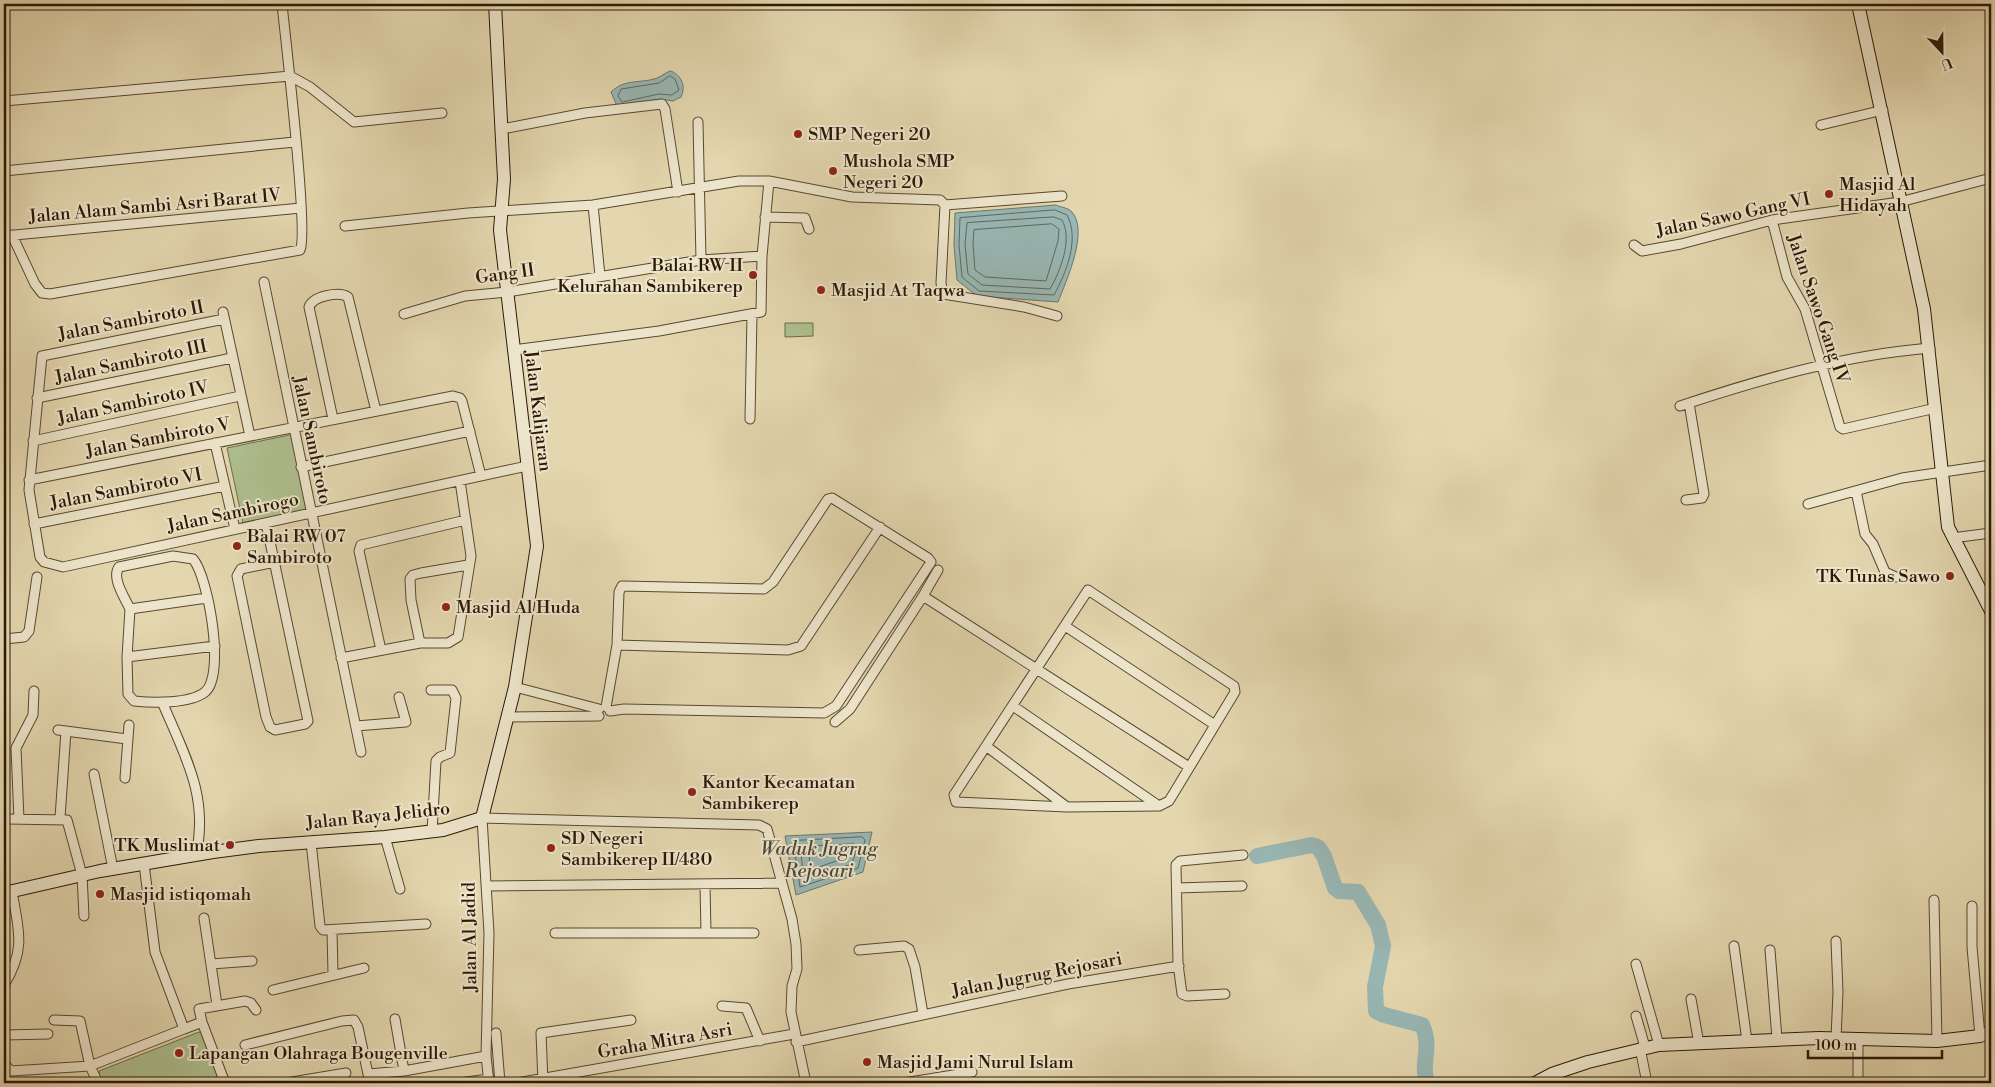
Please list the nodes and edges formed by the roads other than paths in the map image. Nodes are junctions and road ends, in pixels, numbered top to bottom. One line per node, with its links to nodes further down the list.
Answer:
1 (282, 4): 4 (street)
2 (495, 4): 10 (street, Jalan Kalijaran)
3 (1858, 4): 6 (street)
4 (290, 76): 5 (street); 7 (street); 11 (street)
5 (4, 101)
6 (1883, 110): 9 (street); 18 (street)
7 (442, 113)
8 (698, 122): 15 (street)
9 (1821, 125)
10 (502, 129): 16 (street); 22 (street, Jalan Kalijaran)
11 (295, 142): 12 (street); 21 (street)
12 (4, 171)
13 (1991, 178): 18 (street, Jalan Sawo Gang VI)
14 (769, 181): 15 (street); 20 (street); 23 (street)
15 (700, 187): 16 (street); 30 (street)
16 (678, 192): 19 (street)
17 (1062, 196): 20 (street)
18 (1900, 202): 24 (street, Jalan Sawo Gang VI); 37 (street)
19 (593, 205): 22 (street); 31 (street)
20 (945, 205): 36 (street)
21 (301, 208): 27 (street, Jalan Alam Sambi Asri Barat IV); 27 (street)
22 (502, 211): 25 (street); 33 (street, Jalan Kalijaran)
23 (765, 218): 26 (street); 29 (street)
24 (1772, 220): 28 (street, Jalan Sawo Gang VI); 40 (street, Jalan Sawo Gang IV)
25 (344, 226)
26 (809, 229)
27 (7, 236)
28 (1634, 245)
29 (762, 256): 30 (street, Gang II); 35 (street)
30 (702, 260): 31 (street, Gang II)
31 (600, 276): 33 (street, Gang II)
32 (264, 282): 47 (street, Jalan Sambiroto)
33 (507, 292): 34 (street, Gang II); 38 (street, Jalan Kalijaran)
34 (404, 314)
35 (752, 314): 38 (street); 46 (street)
36 (1057, 316)
37 (1930, 348): 40 (street); 43 (street)
38 (513, 350): 53 (street, Jalan Kalijaran)
39 (232, 358): 41 (street, Jalan Sambiroto II); 42 (street, Jalan Sambiroto III); 42 (street, Jalan Sambiroto II)
40 (1821, 365): 43 (street, Jalan Sawo Gang IV); 61 (street)
41 (240, 396): 49 (street, Jalan Sambiroto II); 50 (street, Jalan Sambiroto IV)
42 (37, 398): 50 (street)
43 (1936, 408): 55 (street)
44 (376, 411): 45 (street, Jalan Sambiroto V); 45 (street); 48 (street, Jalan Sambiroto V)
45 (333, 419): 47 (street, Jalan Sambiroto V)
46 (750, 419)
47 (292, 428): 49 (street, Jalan Sambiroto V); 54 (street, Jalan Sambiroto)
48 (470, 431): 54 (street); 56 (street)
49 (250, 436): 51 (street, Jalan Sambiroto V)
50 (33, 441): 57 (street)
51 (215, 442): 57 (street, Jalan Sambiroto V); 59 (street)
52 (1991, 465): 55 (street)
53 (527, 466): 56 (street, Jalan Sambirogo); 92 (street, Jalan Kalijaran)
54 (301, 467): 63 (street, Jalan Sambiroto)
55 (1942, 472): 60 (street); 70 (street)
56 (481, 476): 58 (street, Jalan Sambirogo)
57 (29, 480): 66 (street)
58 (460, 481): 63 (street, Jalan Sambirogo); 64 (street)
59 (225, 486): 66 (street, Jalan Sambiroto VI); 68 (street)
60 (1856, 491): 62 (street); 75 (street)
61 (1686, 500)
62 (1808, 504)
63 (310, 513): 65 (street, Jalan Sambirogo); 89 (street, Jalan Sambiroto)
64 (466, 520): 72 (street); 86 (street)
65 (266, 523): 68 (street, Jalan Sambirogo); 71 (street)
66 (34, 524): 68 (street, Jalan Sambirogo)
67 (880, 527): 84 (street); 84 (street); 87 (street)
68 (235, 530)
69 (1991, 533): 70 (street)
70 (1952, 538): 76 (street)
71 (275, 562): 71 (street)
72 (468, 566): 83 (street); 83 (street)
73 (938, 570): 77 (street)
74 (37, 577): 82 (street)
75 (1896, 577)
76 (1986, 593): 80 (street)
77 (923, 596): 90 (street); 91 (street)
78 (207, 598): 79 (street); 79 (street); 85 (street)
79 (130, 609): 88 (street)
80 (1991, 611)
81 (1065, 626): 91 (street); 102 (street); 102 (street)
82 (4, 639)
83 (420, 643): 86 (street)
84 (618, 645): 98 (street)
85 (215, 646): 88 (street); 96 (street)
86 (381, 650): 89 (street)
87 (873, 651): 90 (street); 98 (street)
88 (127, 657): 96 (street)
89 (341, 658): 103 (street, Jalan Sambiroto)
90 (884, 658): 100 (street)
91 (1037, 668): 97 (street); 107 (street)
92 (515, 687): 98 (street); 99 (street, Jalan Kalijaran)
93 (431, 690): 116 (street)
94 (34, 691): 115 (street)
95 (399, 697): 103 (street)
96 (163, 704): 119 (street)
97 (1013, 706): 105 (street); 110 (street)
98 (604, 711): 99 (street)
99 (508, 717): 113 (street, Jalan Kalijaran)
100 (835, 722)
101 (129, 725): 104 (street)
102 (1215, 725): 107 (street)
103 (356, 726): 106 (street, Jalan Sambiroto)
104 (127, 739): 109 (street); 112 (street)
105 (986, 746): 111 (street); 111 (street)
106 (361, 752)
107 (1189, 768): 110 (street)
108 (94, 774): 122 (street)
109 (125, 778)
110 (1159, 806): 111 (street)
111 (1067, 807)
112 (60, 818): 115 (street); 123 (street)
113 (482, 818): 116 (street, Jalan Raya Jelidro); 124 (street, Jalan Raya Jelidro); 126 (street, Jalan Al Jadid)
114 (7, 819): 115 (street)
115 (19, 819)
116 (432, 832): 117 (street, Jalan Raya Jelidro)
117 (385, 837): 118 (street, Jalan Raya Jelidro); 129 (street)
118 (312, 842): 119 (street, Jalan Raya Jelidro); 136 (street)
119 (196, 855): 121 (street, Jalan Raya Jelidro)
120 (1243, 855): 128 (street)
121 (144, 864): 122 (street, Jalan Raya Jelidro); 163 (street)
122 (113, 868): 123 (street, Jalan Raya Jelidro)
123 (82, 875): 130 (street, Jalan Raya Jelidro); 133 (street)
124 (780, 883): 125 (street); 168 (street)
125 (705, 884): 126 (street); 138 (street)
126 (486, 886): 179 (street, Jalan Al Jadid)
127 (1242, 886): 128 (street)
128 (1177, 888): 147 (street)
129 (400, 889)
130 (8, 893): 150 (street)
131 (1934, 900): 174 (street)
132 (1972, 906): 166 (street)
133 (84, 916)
134 (204, 918): 145 (street)
135 (426, 924): 136 (street)
136 (332, 931): 149 (street)
137 (555, 933): 138 (street)
138 (706, 933): 139 (street)
139 (754, 933)
140 (1836, 941): 169 (street)
141 (1734, 946): 173 (street)
142 (858, 950): 157 (street)
143 (1770, 950): 170 (street)
144 (252, 961): 145 (street)
145 (211, 964): 154 (street)
146 (1636, 964): 177 (street)
147 (1179, 966): 152 (street); 157 (street, Jalan Jugrug Rejosari)
148 (364, 968): 149 (street)
149 (333, 974): 151 (street)
150 (4, 985)
151 (273, 990)
152 (1225, 994)
153 (1692, 999): 175 (street)
154 (217, 1005): 156 (street); 162 (street)
155 (722, 1006): 172 (street)
156 (256, 1010)
157 (923, 1014): 168 (street, Jalan Jugrug Rejosari)
158 (1636, 1016): 178 (street)
159 (54, 1020): 181 (street)
160 (395, 1020): 182 (street)
161 (631, 1020): 187 (street, Graha Mitra Asri)
162 (202, 1022): 163 (street); 189 (street)
163 (184, 1029): 181 (street)
164 (496, 1033): 192 (street)
165 (48, 1034): 167 (street)
166 (1985, 1034): 174 (street)
167 (4, 1035)
168 (795, 1038): 172 (street, Graha Mitra Asri); 194 (street)
169 (1836, 1038): 170 (street); 171 (street)
170 (1777, 1039): 173 (street)
171 (1858, 1039): 174 (street); 198 (street)
172 (760, 1041): 187 (street, Graha Mitra Asri)
173 (1747, 1041): 175 (street)
174 (1937, 1041)
175 (1699, 1044): 177 (street)
176 (245, 1045): 185 (street)
177 (1659, 1045): 178 (street)
178 (1642, 1048): 196 (street); 197 (street)
179 (486, 1056): 182 (street); 186 (street, Jalan Al Jadid)
180 (4, 1064): 181 (street)
181 (90, 1066): 188 (street)
182 (404, 1071): 185 (street)
183 (346, 1072): 190 (street)
184 (972, 1072): 195 (street)
185 (369, 1079)
186 (489, 1081): 191 (street)
187 (542, 1081): 193 (street, Graha Mitra Asri)
188 (98, 1083)
189 (225, 1083)
190 (286, 1083)
191 (459, 1083)
192 (500, 1083)
193 (517, 1083)
194 (806, 1083)
195 (904, 1083)
196 (1535, 1083)
197 (1647, 1083)
198 (1858, 1083)

